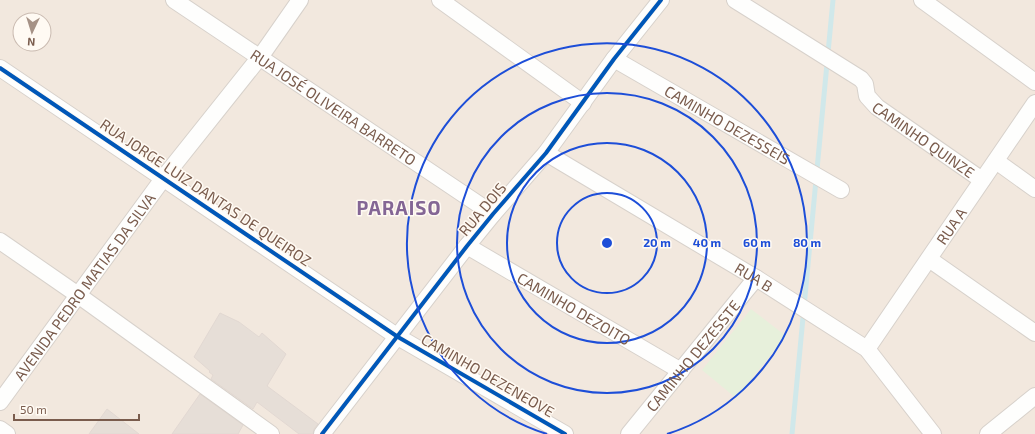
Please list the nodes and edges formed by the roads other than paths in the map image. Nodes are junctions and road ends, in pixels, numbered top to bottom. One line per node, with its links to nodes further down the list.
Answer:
1 (174, 0): 7 (street, RUA JOSÉ OLIVEIRA BARRETO)
2 (300, 0): 7 (street, AVENIDA PEDRO MATIAS DA SILVA)
3 (440, 0): 11 (street)
4 (662, 0): 8 (street, RUA DOIS)
5 (735, 0): 16 (street, CAMINHO QUINZE)
6 (922, 0): 10 (street)
7 (260, 57): 15 (street, AVENIDA PEDRO MATIAS DA SILVA); 19 (street, RUA JOSÉ OLIVEIRA BARRETO)
8 (614, 59): 11 (street, RUA DOIS); 18 (street, CAMINHO DEZESSEIS)
9 (0, 68): 15 (street, RUA JORGE LUIZ DANTAS DE QUEIROZ)
10 (1035, 82)
11 (583, 103): 13 (street, RUA DOIS)
12 (1035, 103): 14 (street, RUA A)
13 (546, 153): 19 (street, RUA DOIS); 23 (street, RUA B)
14 (996, 161): 16 (street, RUA A); 17 (street)
15 (163, 178): 24 (street, AVENIDA PEDRO MATIAS DA SILVA); 26 (street, RUA JORGE LUIZ DANTAS DE QUEIROZ)
16 (982, 180): 22 (street, RUA A)
17 (1035, 189)
18 (841, 190)
19 (493, 214): 21 (street, RUA DOIS)
20 (0, 241): 24 (street)
21 (467, 246): 26 (street, RUA DOIS); 28 (street, CAMINHO DEZOITO)
22 (929, 259): 25 (street); 27 (street, RUA A)
23 (756, 278): 27 (street, RUA B); 28 (street, CAMINHO DEZESSTE)
24 (78, 295): 30 (street, AVENIDA PEDRO MATIAS DA SILVA); 34 (street)
25 (1035, 333)
26 (398, 337): 32 (street, RUA DOIS); 35 (street, CAMINHO DEZENEOVE)
27 (867, 349): 37 (street, RUA B)
28 (680, 371): 36 (street, CAMINHO DEZESSTE)
29 (1035, 396): 38 (street)
30 (0, 402)
31 (0, 429): 33 (street)
32 (329, 432)
33 (7, 434)
34 (271, 434)
35 (565, 434)
36 (629, 434)
37 (933, 434)
38 (988, 434)

